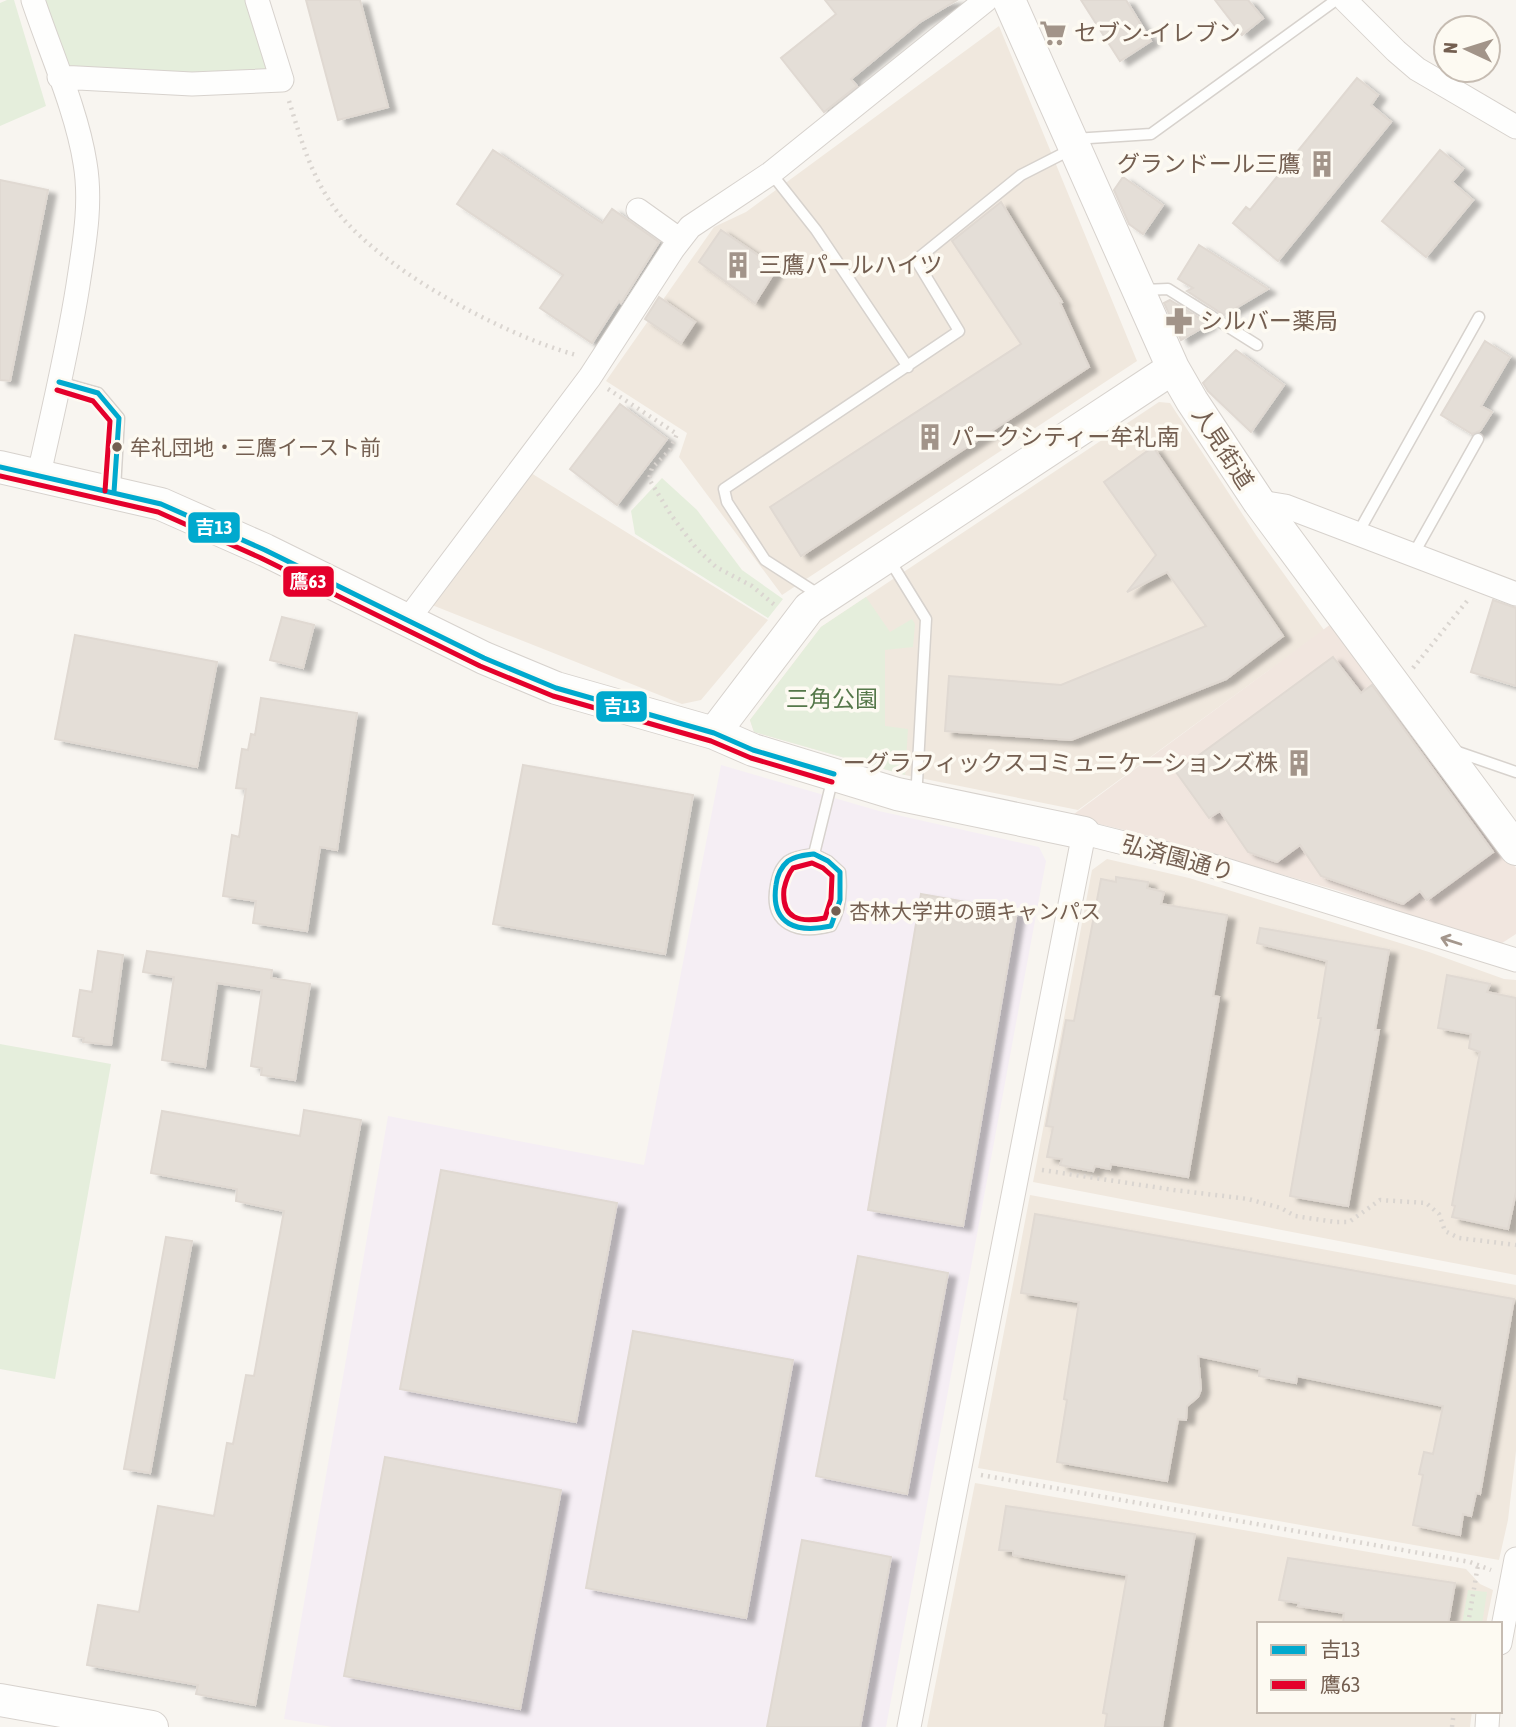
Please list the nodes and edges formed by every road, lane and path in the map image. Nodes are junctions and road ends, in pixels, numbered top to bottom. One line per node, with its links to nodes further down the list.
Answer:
1 (33, 0): 7 (street)
2 (257, 0): 8 (street)
3 (986, 0): 11 (street)
4 (1009, 0): 10 (street, 人見街道)
5 (1336, 0): 10 (lane)
6 (1345, 0): 9 (street)
7 (59, 77): 8 (street); 20 (street)
8 (282, 80): 17 (path)
9 (1516, 127)
10 (1073, 143): 14 (street, 人見街道); 18 (lane)
11 (771, 173): 13 (street); 18 (lane)
12 (638, 210): 13 (street)
13 (680, 240): 17 (street)
14 (1138, 290): 16 (lane); 19 (street, 人見街道)
15 (1479, 317): 26 (lane)
16 (1257, 345)
17 (595, 368): 32 (path); 33 (street)
18 (908, 368): 31 (lane)
19 (1173, 368): 25 (street, 人見街道); 28 (street)
20 (59, 382): 23 (street); 24 (lane)
21 (1478, 439): 27 (lane)
22 (0, 467): 23 (street)
23 (39, 474): 24 (street)
24 (114, 492): 33 (street)
25 (1259, 502): 26 (street); 34 (street, 人見街道)
26 (1358, 533): 27 (street)
27 (1413, 555): 29 (street)
28 (888, 557): 31 (street); 39 (lane)
29 (1482, 582): 30 (street); 34 (path)
30 (1516, 594)
31 (824, 598): 35 (street)
32 (782, 611)
33 (407, 622): 35 (street)
34 (1398, 687): 36 (street, 人見街道)
35 (714, 733): 38 (street, 弘済園通り)
36 (1441, 747): 37 (lane); 41 (street, 人見街道)
37 (1516, 772)
38 (834, 774): 40 (street, 弘済園通り); 42 (lane)
39 (916, 782)
40 (1084, 833): 43 (street, 弘済園通り, one-way to 40); 46 (street)
41 (1516, 849)
42 (814, 854): 42 (lane)
43 (1516, 960)
44 (1031, 1168): 45 (path)
45 (1516, 1245)
46 (959, 1471): 47 (path); 54 (street)
47 (1478, 1565): 48 (path); 50 (path)
48 (1515, 1567): 49 (street)
49 (1511, 1610): 51 (street)
50 (1468, 1622)
51 (1502, 1637)
52 (0, 1700): 53 (street)
53 (152, 1727)
54 (909, 1727)

